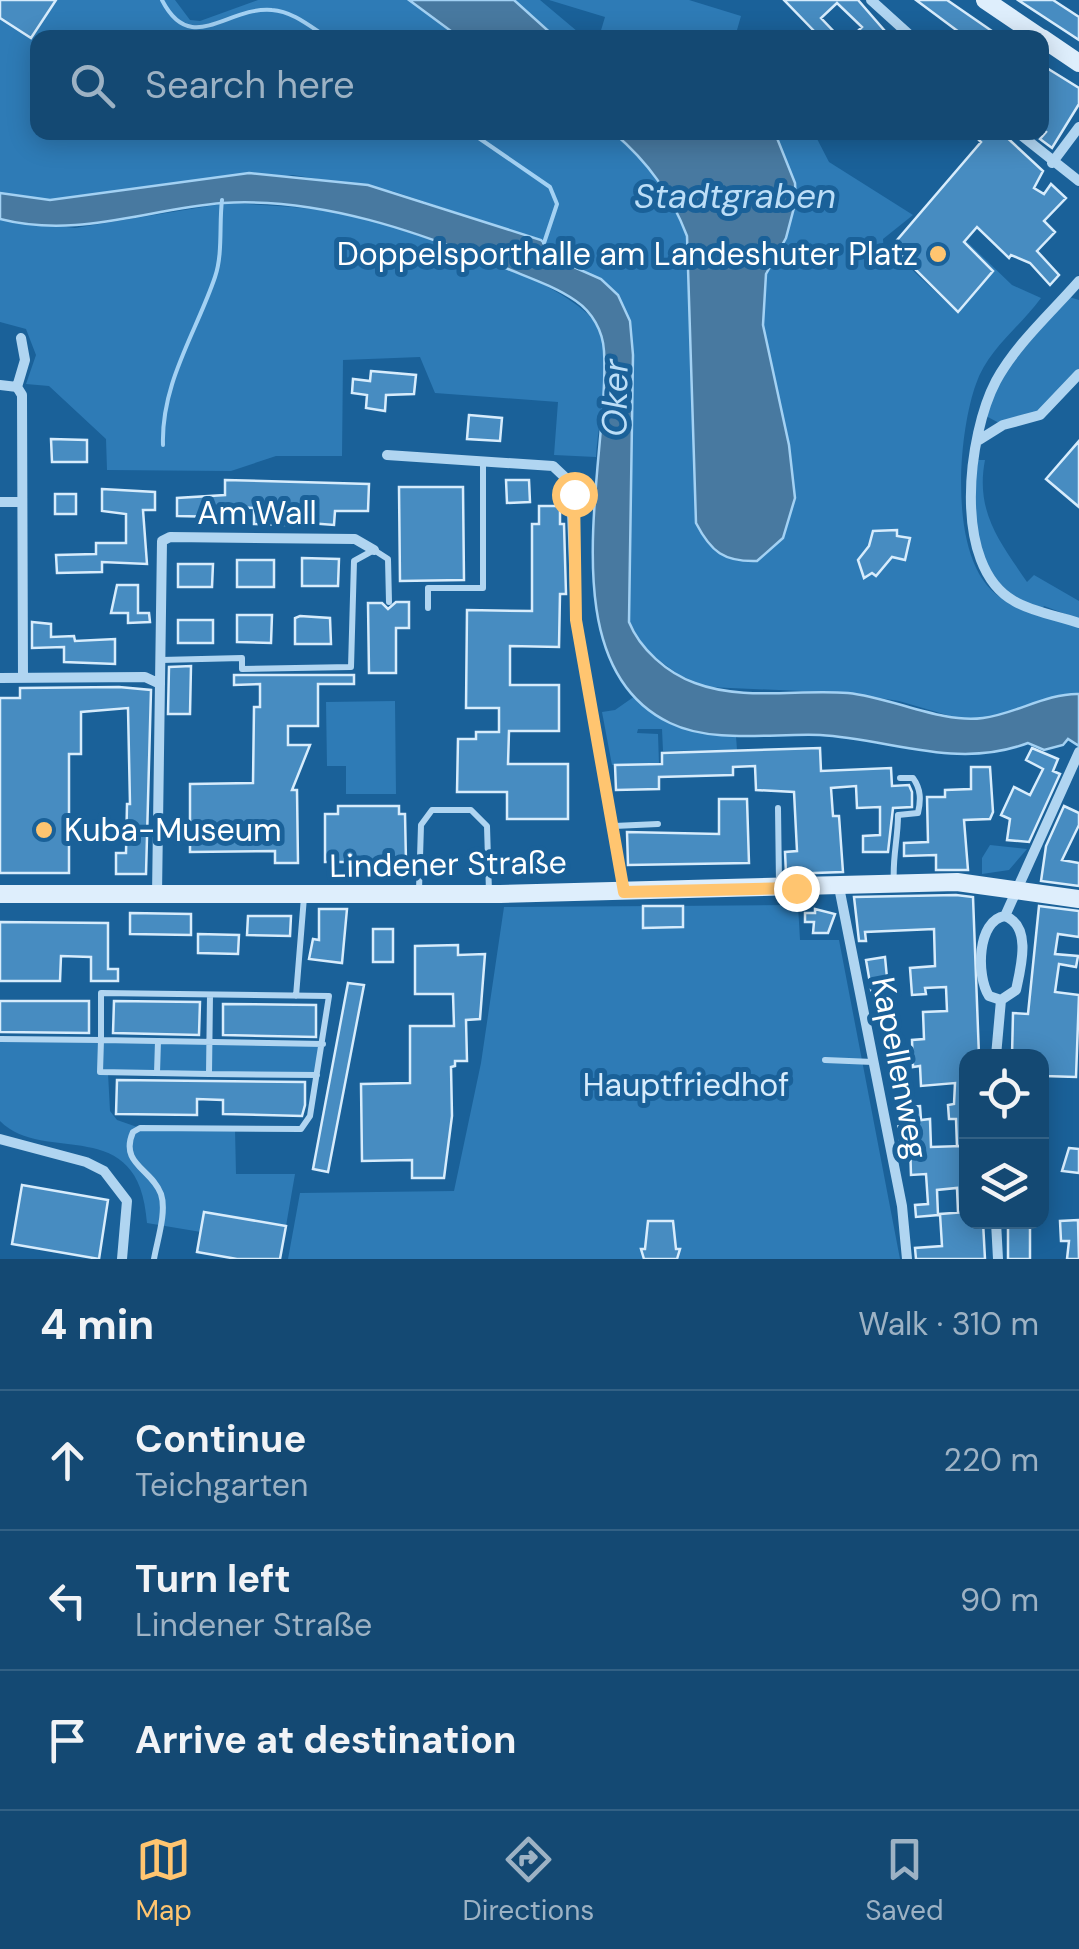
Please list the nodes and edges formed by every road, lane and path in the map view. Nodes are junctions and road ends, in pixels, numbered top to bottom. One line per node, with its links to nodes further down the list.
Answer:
1 (871, 0): 3 (street)
2 (985, 0): 4 (main road)
3 (904, 30)
4 (1029, 30)
5 (1049, 43): 6 (main road)
6 (1079, 63)
7 (1079, 127): 9 (street)
8 (1025, 140): 9 (street)
9 (1052, 163): 10 (street)
10 (1079, 181)
11 (1079, 281): 12 (street)
12 (1066, 296): 13 (street); 18 (street)
13 (1079, 300)
14 (22, 338): 17 (street)
15 (1079, 374): 18 (street)
16 (0, 385): 17 (street)
17 (18, 387): 22 (street)
18 (980, 440): 26 (street)
19 (387, 455): 20 (street)
20 (484, 459): 25 (lane); 35 (street)
21 (0, 502): 22 (street)
22 (21, 502): 29 (street)
23 (374, 550): 24 (lane); 27 (lane); 27 (street, Am Wall)
24 (388, 602)
25 (428, 608)
26 (1079, 623)
27 (160, 660): 30 (street, Am Wall)
28 (0, 678): 29 (street)
29 (23, 678): 30 (street)
30 (160, 684): 43 (street, Am Wall)
31 (1077, 756): 39 (street)
32 (900, 778): 36 (lane)
33 (778, 808): 38 (lane)
34 (658, 824): 35 (lane)
35 (612, 826): 40 (street)
36 (894, 884): 37 (main road, Lindener Straße); 39 (main road, Lindener Straße)
37 (839, 886): 38 (main road, Lindener Straße); 58 (street, Kapellenweg)
38 (779, 889): 40 (main road, Lindener Straße)
39 (1016, 890): 46 (main road, Lindener Straße); 47 (street)
40 (624, 892): 42 (main road, Lindener Straße)
41 (0, 894): 43 (main road, Lindener Straße)
42 (489, 894): 45 (main road, Lindener Straße); 45 (lane)
43 (156, 895): 44 (main road, Lindener Straße)
44 (304, 895): 45 (main road, Lindener Straße); 49 (lane)
45 (419, 895)
46 (1079, 899)
47 (1005, 916): 50 (street); 50 (street)
48 (210, 995): 49 (lane); 52 (lane); 54 (lane)
49 (296, 996): 55 (lane)
50 (1001, 1000): 56 (street)
51 (0, 1040): 52 (lane)
52 (100, 1040): 53 (lane); 59 (lane)
53 (158, 1041): 54 (lane); 59 (lane)
54 (209, 1042): 55 (lane); 60 (lane)
55 (323, 1044): 61 (lane)
56 (997, 1049)
57 (825, 1060): 58 (lane)
58 (873, 1062): 66 (street, Kapellenweg)
59 (158, 1073): 60 (lane)
60 (209, 1074): 61 (lane)
61 (317, 1076): 65 (lane)
62 (0, 1139): 64 (street)
63 (996, 1229): 67 (street)
64 (125, 1258)
65 (154, 1259)
66 (907, 1259)
67 (998, 1259)

